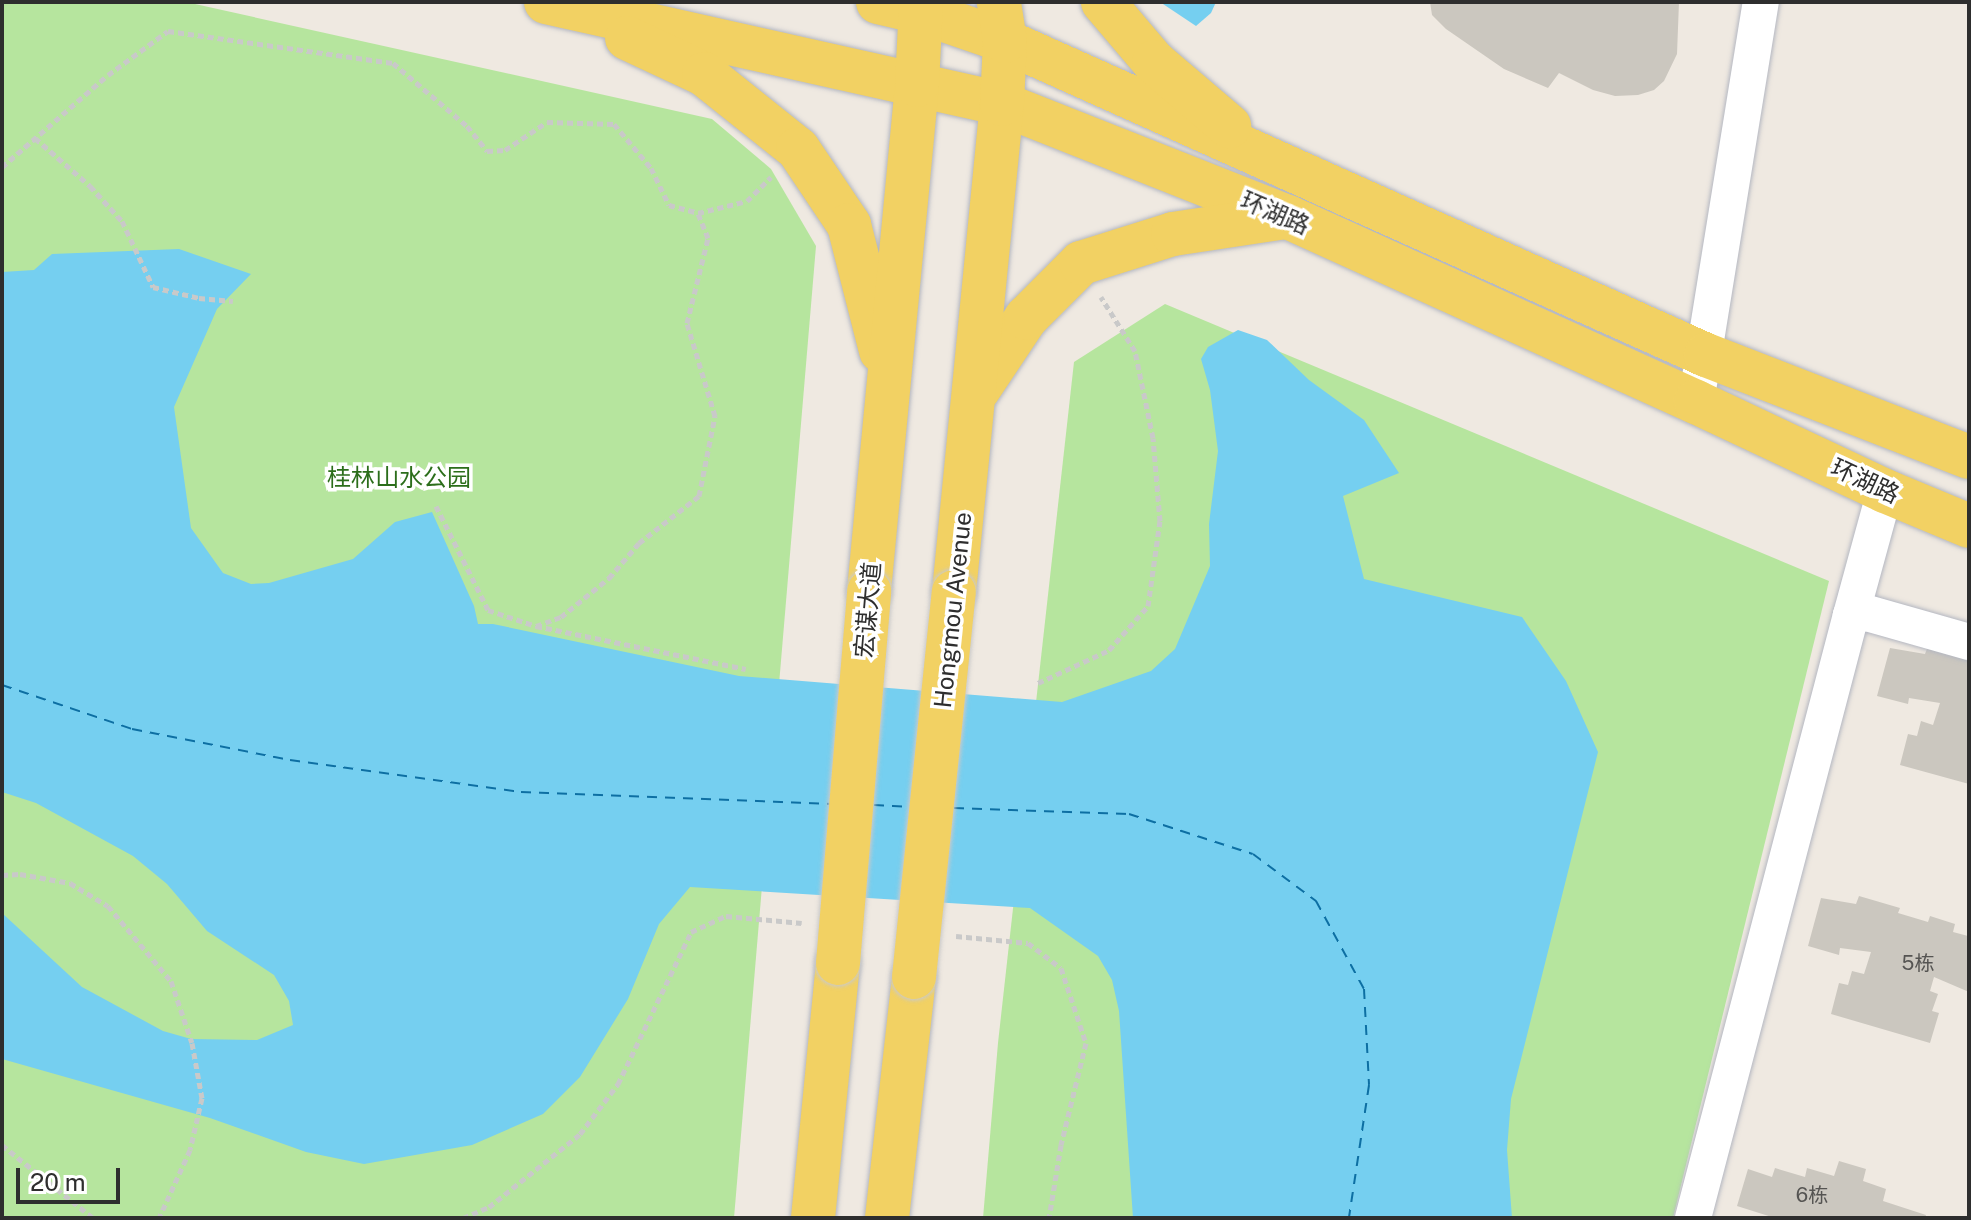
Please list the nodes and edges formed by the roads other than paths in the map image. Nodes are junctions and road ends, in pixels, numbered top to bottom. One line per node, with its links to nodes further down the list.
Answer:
1 (878, 2): 5 (main road, 环湖路)
2 (1103, 2): 9 (main road)
3 (1761, 2): 11 (street)
4 (549, 3): 7 (main road, 环湖路); 12 (main road)
5 (921, 7): 6 (main road, 环湖路); 7 (main road, 宏谋大道)
6 (1002, 21): 8 (main road, Hongmou Avenue); 9 (main road, 环湖路)
7 (917, 85): 8 (main road, 环湖路); 12 (main road, 宏谋大道)
8 (1002, 104): 10 (main road, 环湖路); 13 (main road, Hongmou Avenue)
9 (1268, 159): 11 (main road, 环湖路)
10 (1288, 217): 13 (main road); 14 (main road, 环湖路)
11 (1706, 355): 14 (street); 15 (main road, 环湖路)
12 (888, 381): 20 (main road, 宏谋大道, bridge)
13 (976, 392): 21 (main road, Hongmou Avenue, bridge)
14 (1696, 402): 16 (main road, 环湖路)
15 (1969, 457)
16 (1885, 491): 17 (main road, 环湖路); 18 (street)
17 (1969, 526)
18 (1851, 615): 19 (street); 22 (street)
19 (1969, 642)
20 (813, 1218)
21 (887, 1218)
22 (1693, 1218)

